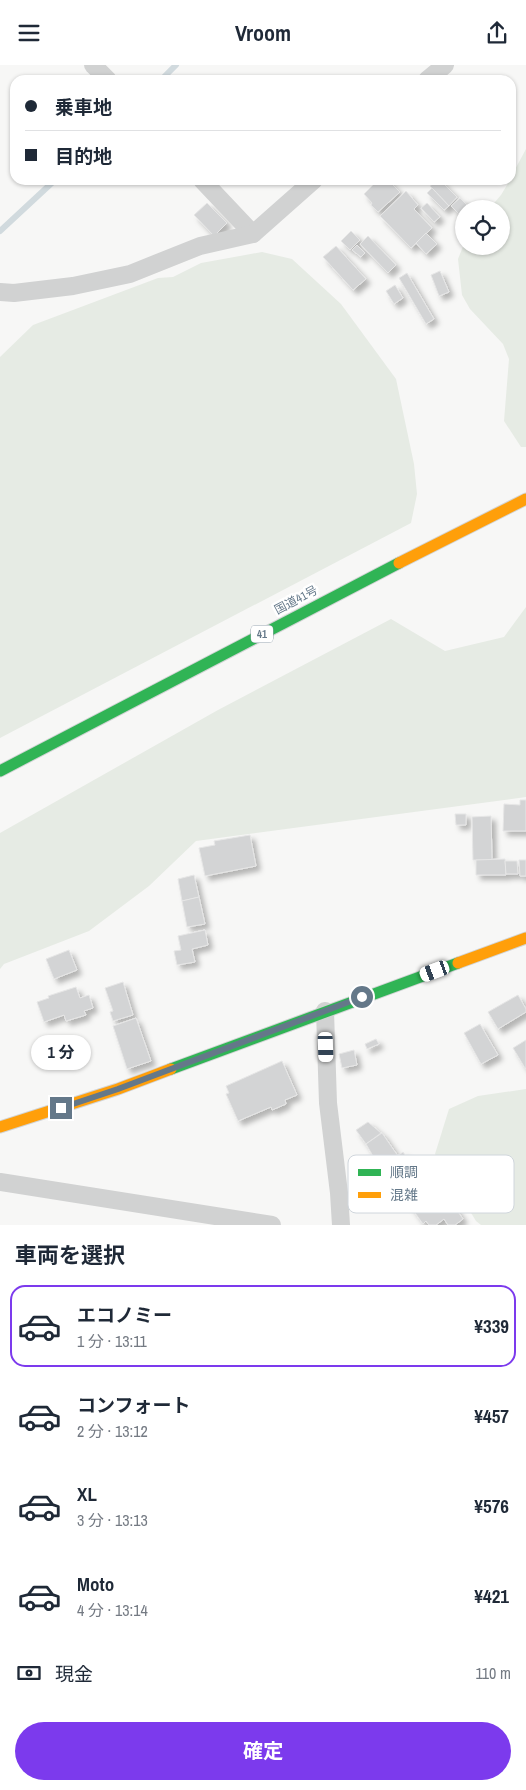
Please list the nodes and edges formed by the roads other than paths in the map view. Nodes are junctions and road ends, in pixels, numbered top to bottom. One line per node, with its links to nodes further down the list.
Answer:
1 (93, 65): 3 (street)
2 (445, 65): 4 (street)
3 (103, 75)
4 (434, 75)
5 (207, 185): 7 (street)
6 (308, 185): 7 (street)
7 (252, 234): 8 (street)
8 (0, 291)
9 (526, 499): 11 (main road, 国道41号 / 41)
10 (526, 511): 12 (main road, 国道41号 / 41)
11 (0, 771)
12 (0, 783)
13 (526, 938): 14 (main road)
14 (325, 1011): 15 (main road); 18 (street)
15 (0, 1127)
16 (0, 1182): 17 (street)
17 (272, 1225)
18 (341, 1225)

